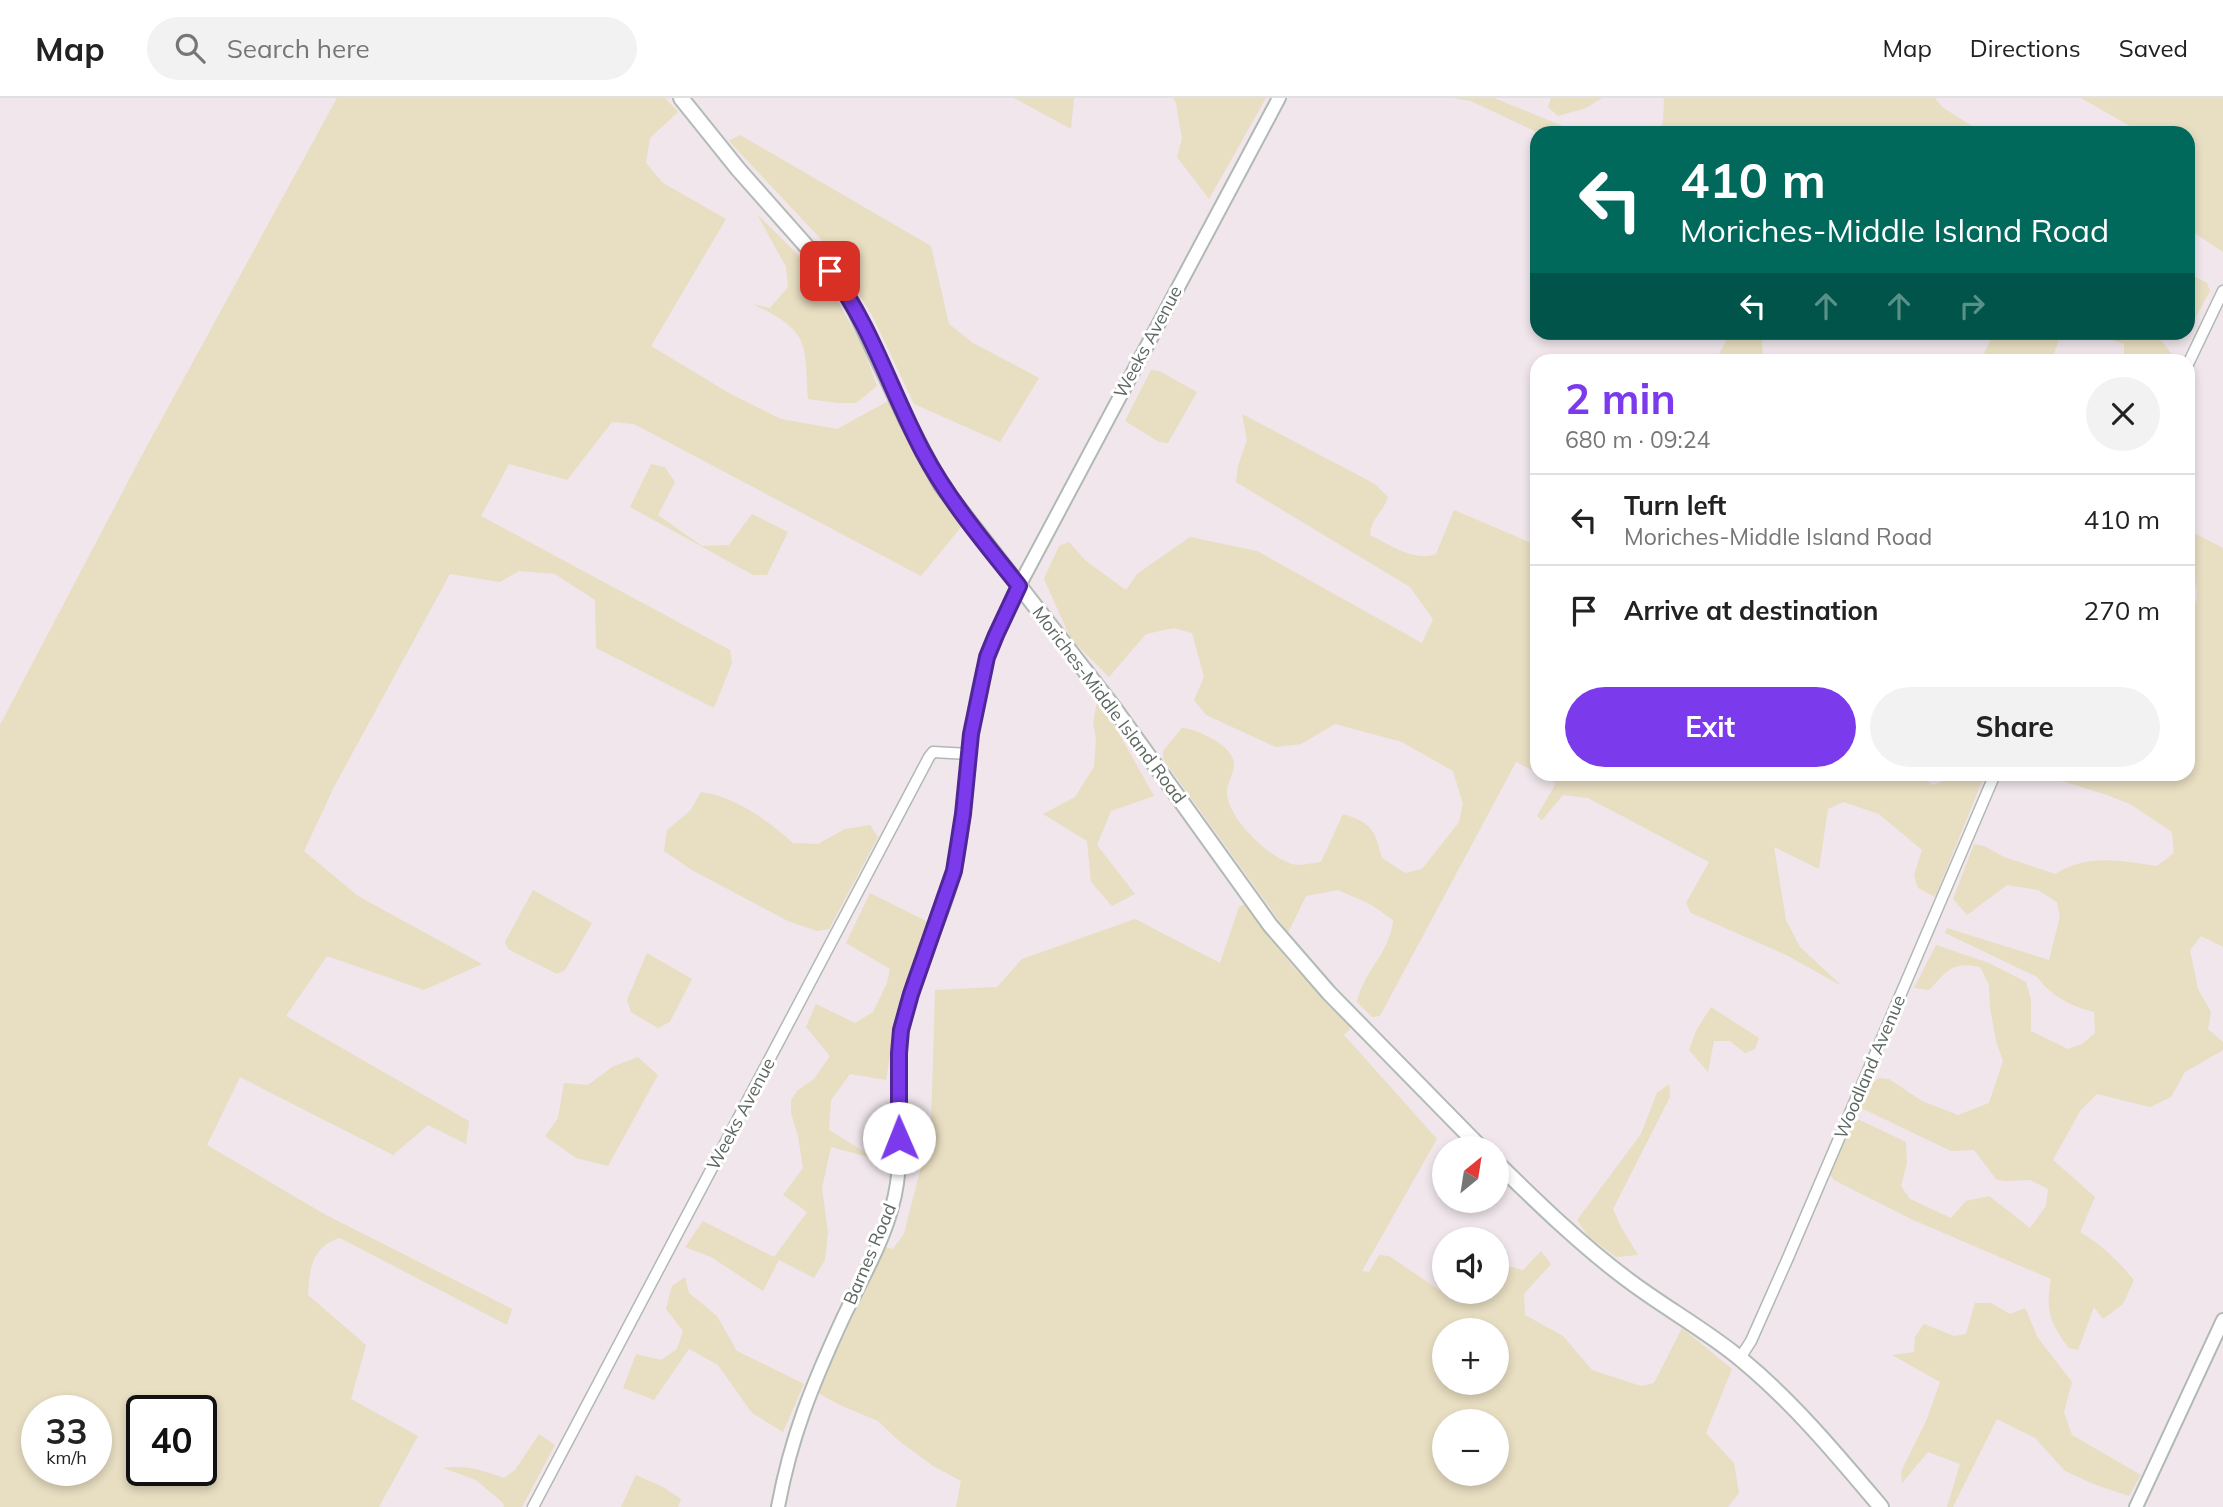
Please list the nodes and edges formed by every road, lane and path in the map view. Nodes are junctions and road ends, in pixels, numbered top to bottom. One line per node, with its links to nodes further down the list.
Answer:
1 (681, 98): 5 (main road, Moriches-Middle Island Road)
2 (1279, 98): 5 (street, Weeks Avenue)
3 (2223, 290): 4 (street)
4 (2193, 354)
5 (1019, 586): 6 (street, Barnes Road); 8 (main road, Moriches-Middle Island Road)
6 (969, 754): 12 (street, Weeks Avenue); 13 (street, Barnes Road)
7 (1992, 781): 11 (street, Woodland Avenue)
8 (1469, 1136)
9 (1509, 1174): 11 (main road)
10 (2223, 1320): 15 (street)
11 (1740, 1358): 14 (main road)
12 (533, 1507)
13 (778, 1507)
14 (1881, 1507)
15 (2136, 1507)

